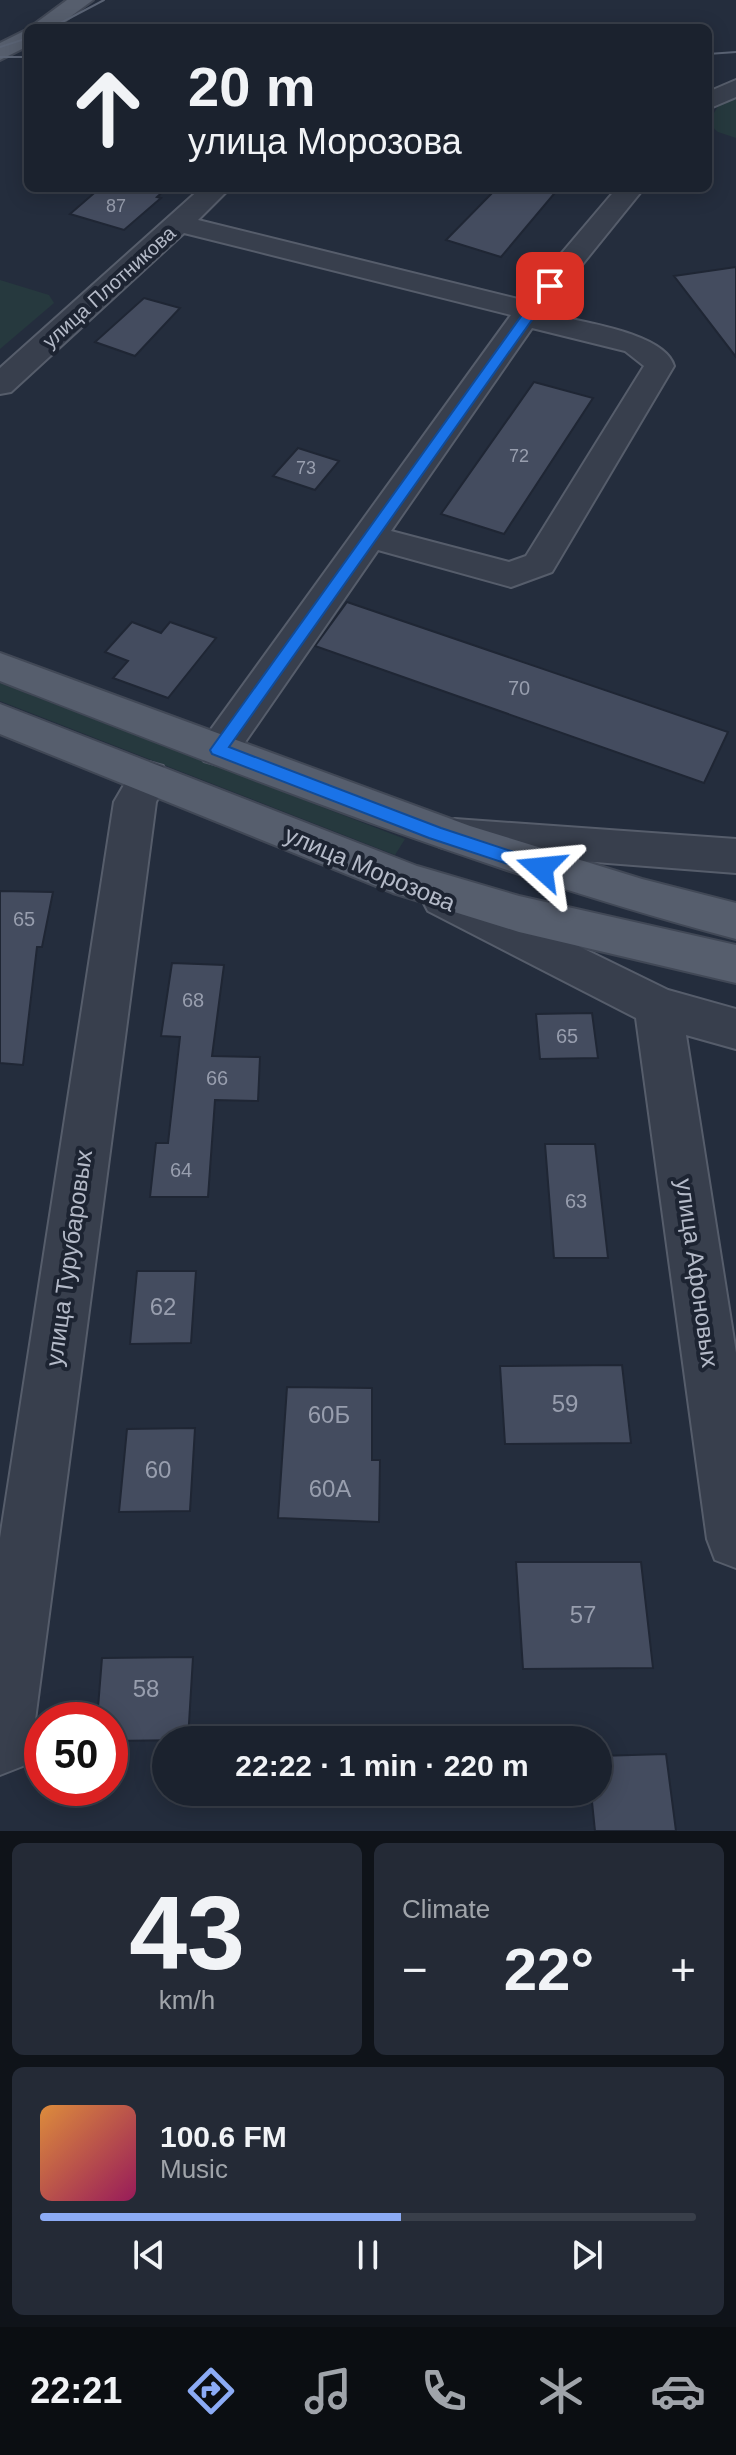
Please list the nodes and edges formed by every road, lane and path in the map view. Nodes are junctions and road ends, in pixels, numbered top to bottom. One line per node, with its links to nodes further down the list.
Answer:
1 (82, 0): 2 (main road)
2 (46, 24)
3 (24, 38): 4 (main road)
4 (0, 53)
5 (736, 87): 6 (street)
6 (712, 100)
7 (213, 192): 9 (street, улица Плотникова)
8 (628, 192): 10 (street)
9 (179, 223): 10 (street); 11 (street, улица Плотникова)
10 (527, 314): 12 (street); 12 (street)
11 (0, 385)
12 (369, 536): 15 (street)
13 (0, 666): 15 (main road)
14 (0, 718): 16 (main road, улица Морозова)
15 (218, 750): 17 (main road)
16 (149, 777): 19 (main road, улица Морозова); 25 (street, улица Турубаровых)
17 (435, 833): 18 (street); 20 (main road)
18 (736, 856)
19 (408, 881): 21 (main road); 22 (street, улица Морозова)
20 (736, 921)
21 (736, 964)
22 (658, 1007): 23 (street, улица Морозова); 24 (street, улица Афоновых)
23 (736, 1029)
24 (736, 1539)
25 (0, 1743)

